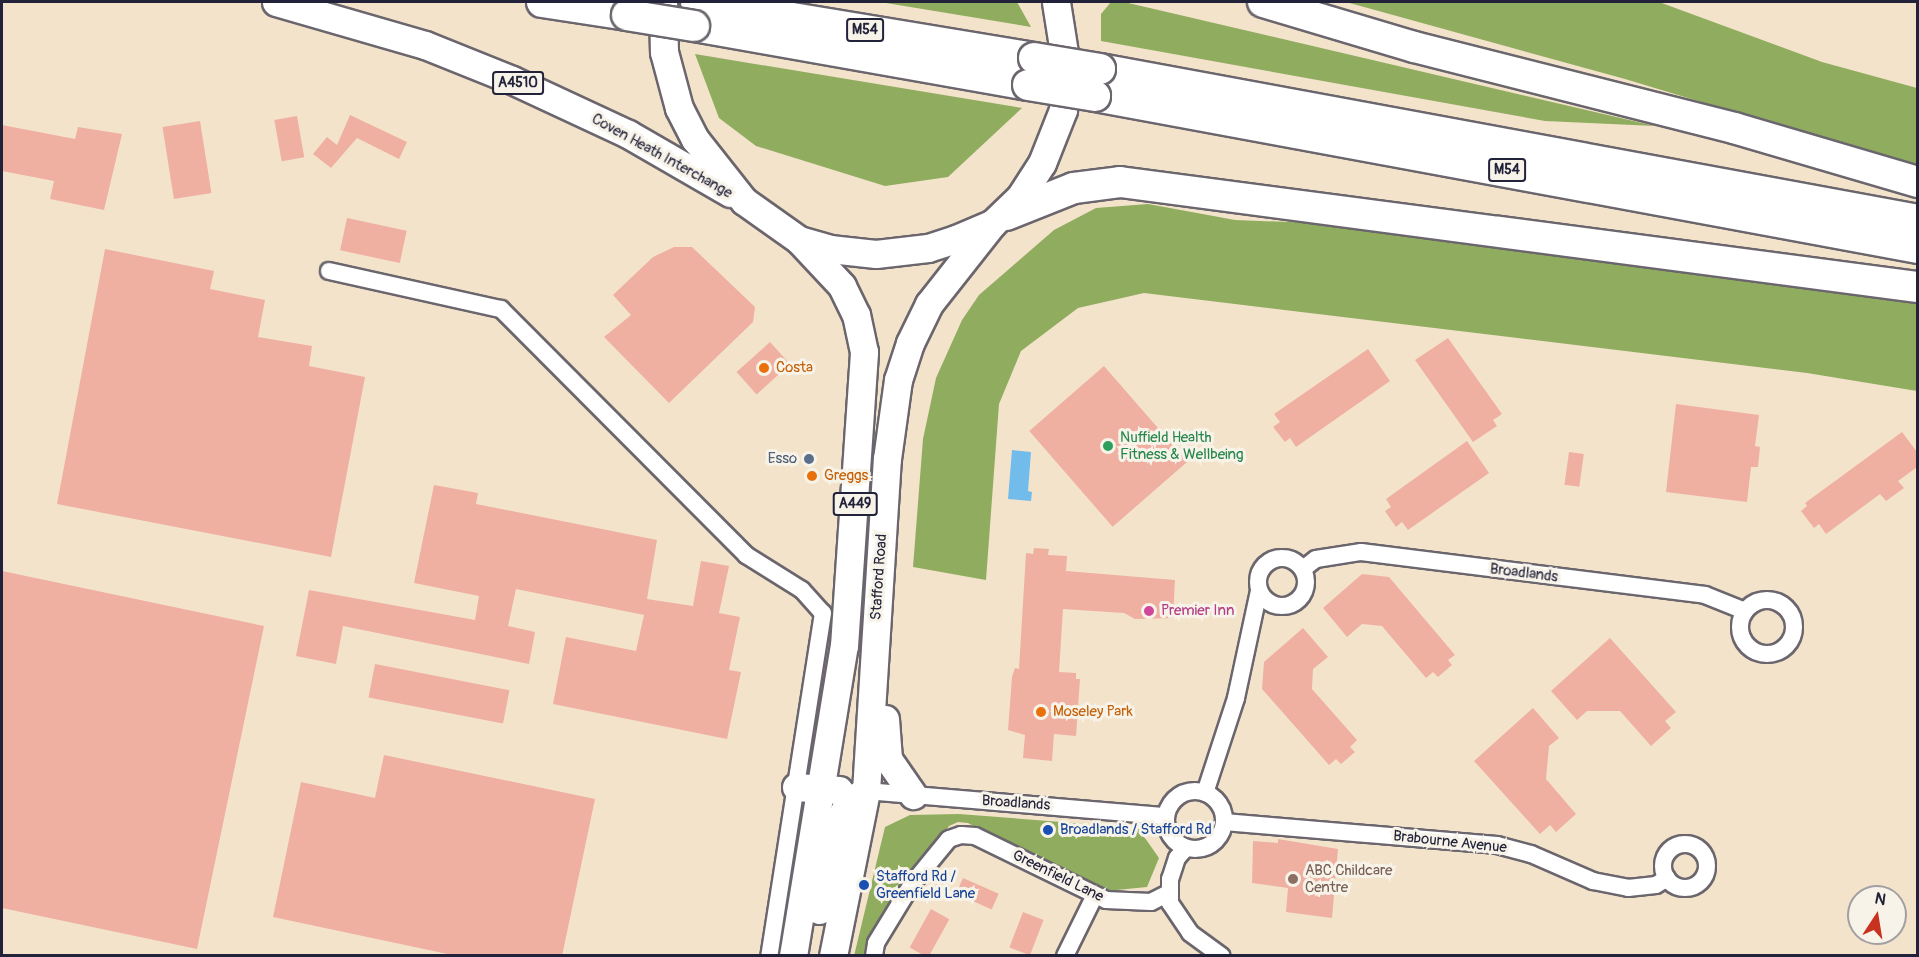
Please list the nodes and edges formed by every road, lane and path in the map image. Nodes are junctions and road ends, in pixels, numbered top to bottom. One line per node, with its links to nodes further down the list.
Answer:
1 (276, 2): 9 (highway, Coven Heath Interchange / A4510)
2 (542, 2): 6 (highway, M54, bridge)
3 (663, 2): 9 (highway)
4 (1056, 2): 10 (highway, Stafford Road)
5 (1263, 2): 8 (highway)
6 (695, 14): 7 (highway, M54, bridge)
7 (1097, 82): 11 (highway, M54); 13 (highway, M54)
8 (1917, 182)
9 (744, 201): 12 (highway)
10 (999, 219): 12 (highway); 15 (highway); 18 (highway, Stafford Road / A449)
11 (1917, 220)
12 (799, 240): 23 (highway, Stafford Road / A449)
13 (1917, 248)
14 (329, 271): 22 (street)
15 (1917, 287)
16 (1303, 568): 17 (street); 19 (street); 20 (street, Broadlands)
17 (1259, 591): 19 (street); 21 (street)
18 (878, 595): 23 (highway); 24 (highway, Stafford Road / A449); 26 (highway)
19 (1282, 606): 21 (street)
20 (1745, 611)
21 (1252, 623): 25 (street)
22 (796, 787): 23 (highway); 33 (street)
23 (823, 789): 24 (highway); 34 (highway, Stafford Road / A449)
24 (866, 791): 26 (street, Broadlands); 35 (highway); 36 (highway, Stafford Road / A449)
25 (1205, 793): 27 (street); 28 (street)
26 (912, 795): 27 (street, Broadlands)
27 (1166, 816): 29 (street)
28 (1224, 822): 29 (street); 30 (street, Brabourne Avenue)
29 (1186, 848): 31 (street)
30 (1667, 878)
31 (1169, 893): 32 (street, Greenfield Lane); 39 (street)
32 (1095, 895): 37 (street, Greenfield Lane); 38 (street)
33 (769, 956)
34 (793, 956)
35 (804, 956)
36 (833, 956)
37 (874, 956)
38 (1065, 956)
39 (1222, 956)

